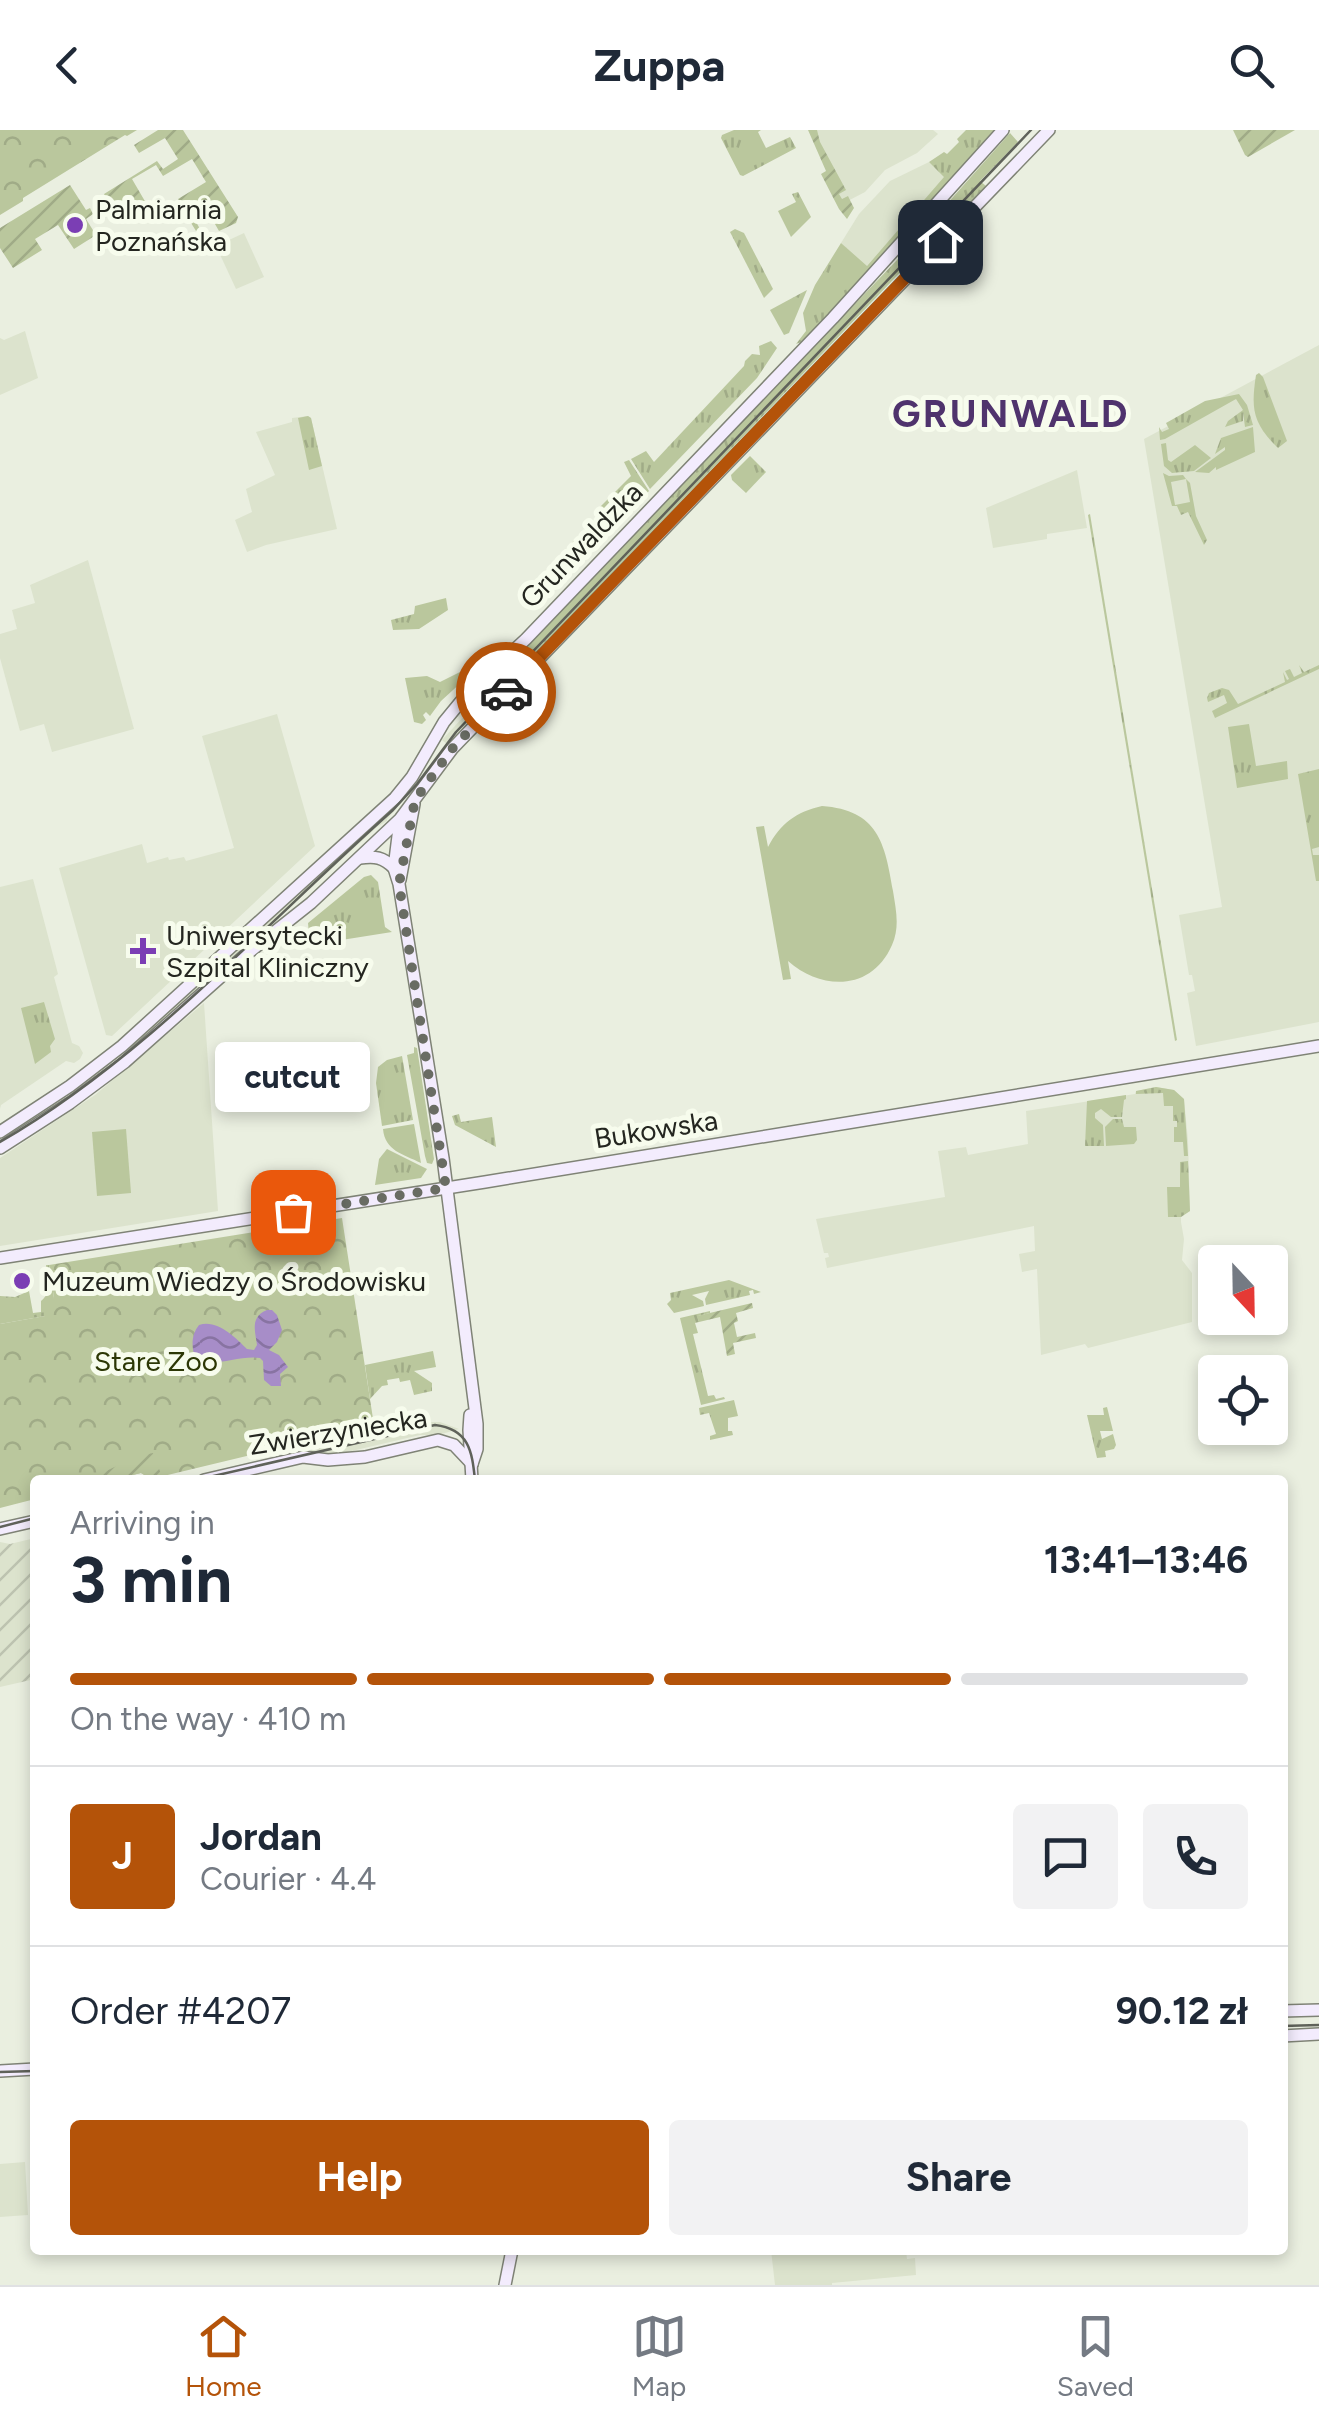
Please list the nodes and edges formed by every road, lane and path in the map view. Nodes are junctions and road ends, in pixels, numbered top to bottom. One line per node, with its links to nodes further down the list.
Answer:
1 (1003, 130): 3 (street, Grunwaldzka)
2 (1050, 130): 4 (street, Grunwaldzka)
3 (434, 738): 4 (street); 5 (street, Grunwaldzka)
4 (452, 749): 6 (street, Grunwaldzka)
5 (412, 777): 7 (street); 12 (street, Grunwaldzka)
6 (415, 800): 7 (street, Grunwaldzka); 10 (street)
7 (400, 819): 8 (street, Grunwaldzka); 9 (street)
8 (360, 858): 9 (street); 13 (street, Grunwaldzka)
9 (394, 868): 10 (street)
10 (399, 884): 14 (street)
11 (1319, 1046): 14 (street, Bukowska)
12 (0, 1132)
13 (0, 1148)
14 (446, 1188): 15 (street, Bukowska); 16 (street)
15 (0, 1258)
16 (472, 1464): 17 (street, Zwierzyniecka); 18 (street)
17 (226, 1475)
18 (472, 1475)
19 (30, 1521): 20 (street)
20 (0, 1529)
21 (1319, 2010): 22 (street)
22 (1288, 2011)
23 (1319, 2034): 24 (street)
24 (1288, 2036)
25 (30, 2069): 26 (street)
26 (0, 2071)
27 (511, 2255): 28 (street)
28 (505, 2285)

